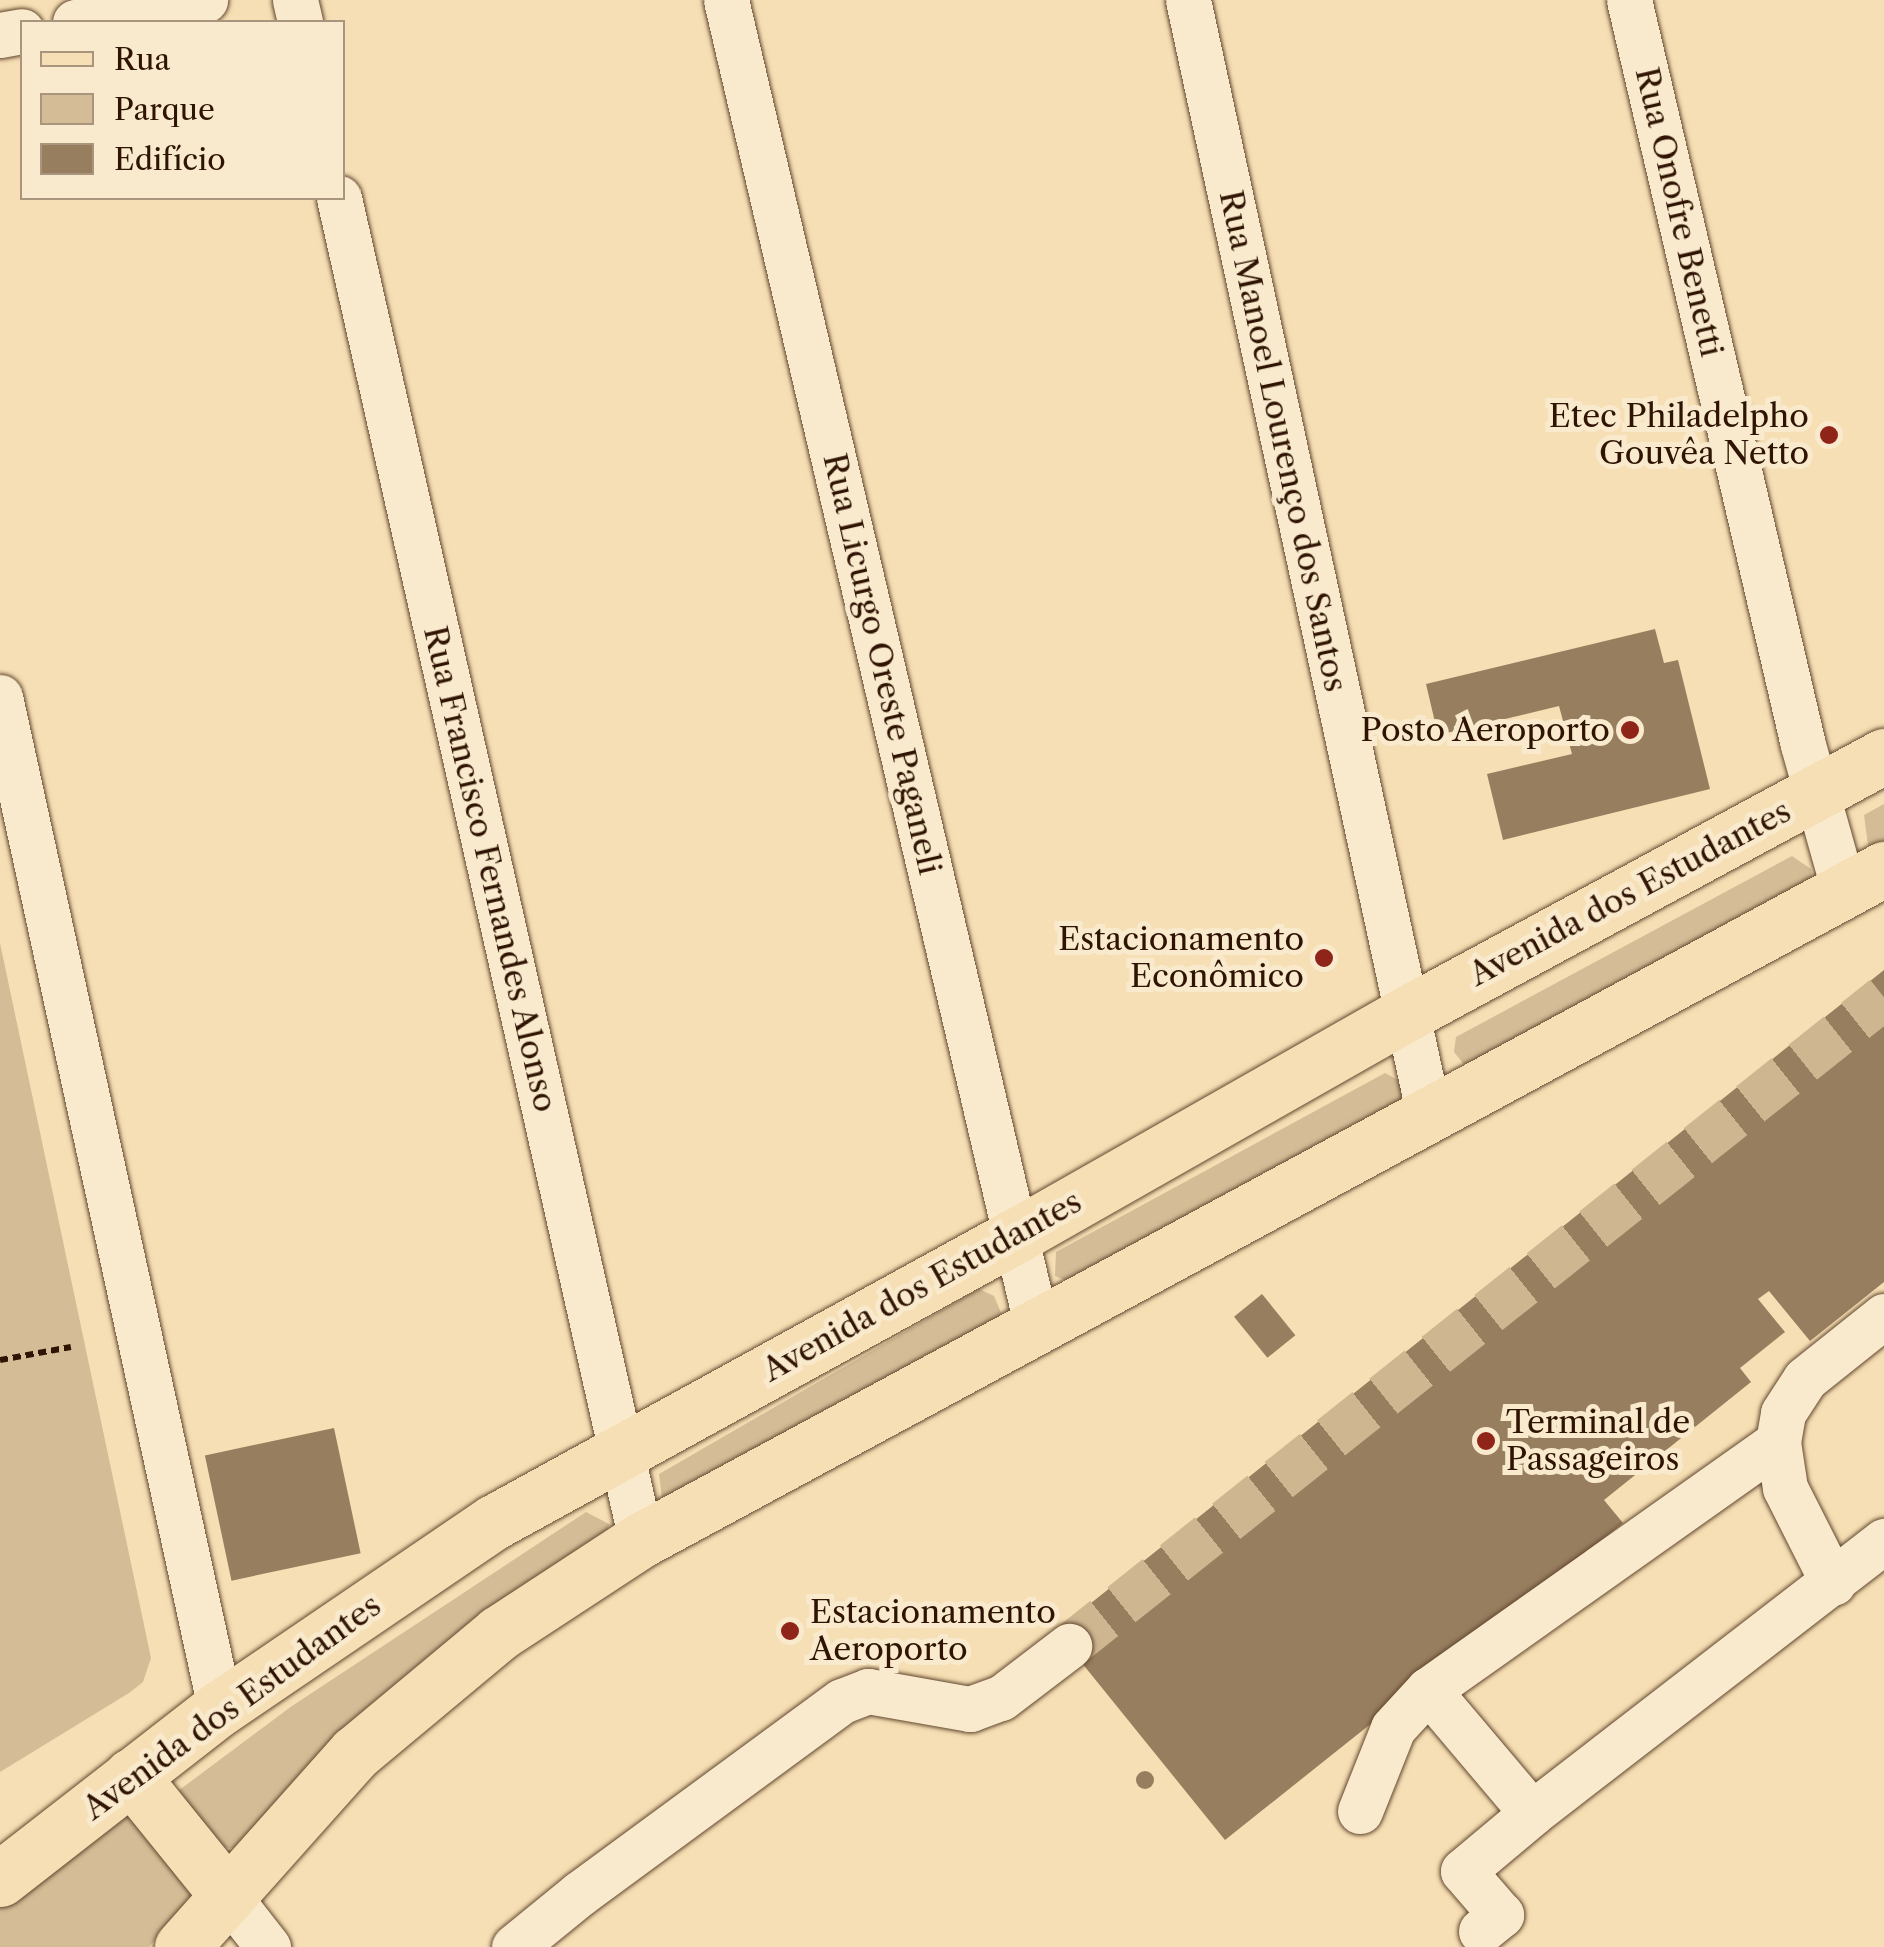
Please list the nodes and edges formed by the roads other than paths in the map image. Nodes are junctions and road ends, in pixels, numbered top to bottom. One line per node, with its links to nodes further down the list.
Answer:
1 (206, 0): 5 (street)
2 (726, 0): 13 (street, Rua Licurgo Oreste Paganeli)
3 (1188, 0): 11 (street, Rua Manoel Lourenço dos Santos)
4 (1629, 0): 9 (street, Rua Onofre Benetti)
5 (86, 20)
6 (339, 200): 17 (street, Rua Francisco Fernandes Alonso)
7 (0, 697): 23 (street)
8 (1884, 756): 9 (main road, Avenida dos Estudantes)
9 (1816, 793): 10 (street, Rua Onofre Benetti); 11 (main road, Avenida dos Estudantes)
10 (1864, 880): 12 (main road)
11 (1408, 1013): 12 (street, Rua Manoel Lourenço dos Santos); 13 (main road, Avenida dos Estudantes)
12 (1429, 1116): 15 (main road)
13 (1017, 1235): 15 (street, Rua Licurgo Oreste Paganeli); 17 (main road, Avenida dos Estudantes)
14 (1884, 1316): 16 (street)
15 (1037, 1328): 18 (main road)
16 (1778, 1442): 20 (street); 22 (street)
17 (621, 1453): 18 (street, Rua Francisco Fernandes Alonso); 23 (main road, Avenida dos Estudantes)
18 (641, 1540): 28 (main road)
19 (1884, 1541): 20 (street)
20 (1833, 1582): 26 (street)
21 (1069, 1646): 32 (street)
22 (1428, 1690): 25 (street); 26 (street)
23 (220, 1708): 24 (main road, Avenida dos Estudantes)
24 (130, 1776): 27 (main road, Avenida dos Estudantes); 28 (main road)
25 (1360, 1811)
26 (1532, 1813): 29 (street)
27 (0, 1879)
28 (228, 1896): 30 (main road); 31 (street)
29 (1481, 1931)
30 (182, 1947)
31 (268, 1947)
32 (514, 1947)

